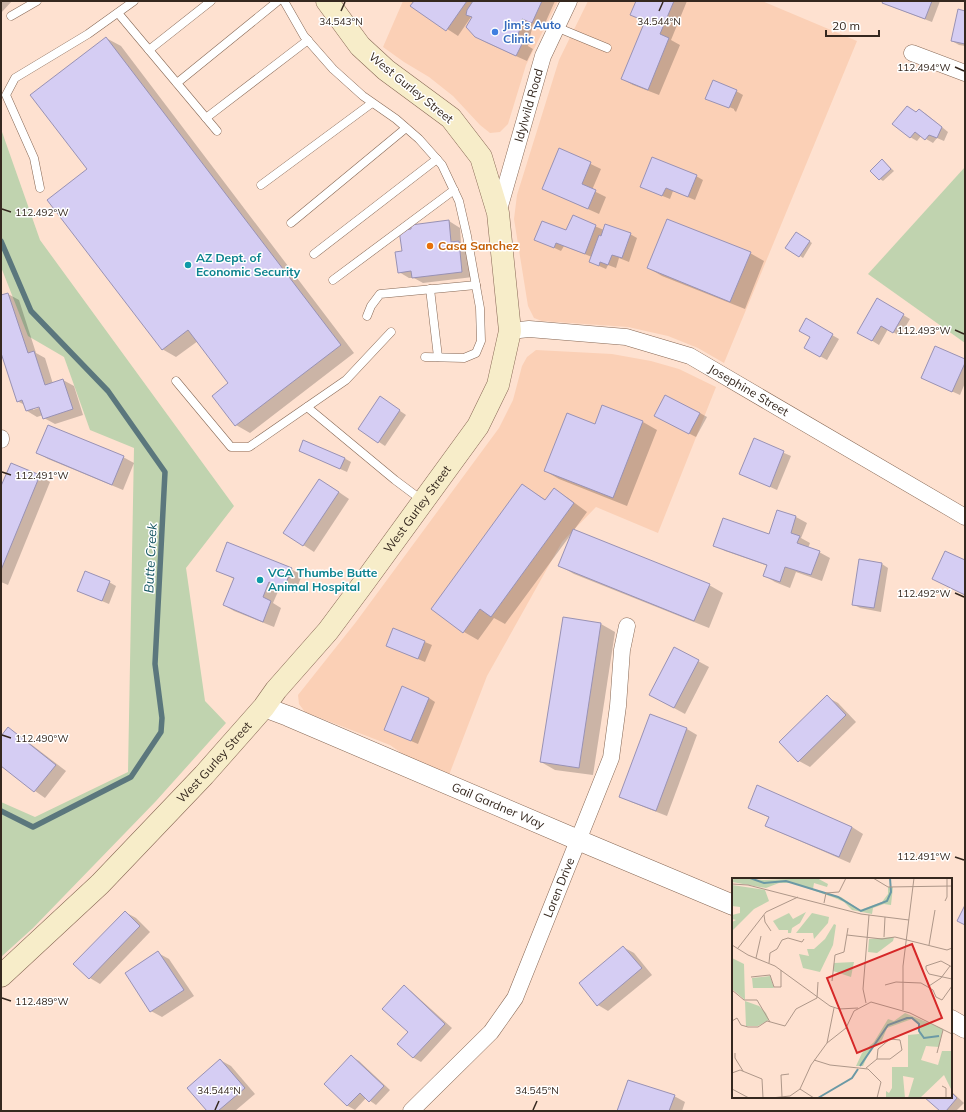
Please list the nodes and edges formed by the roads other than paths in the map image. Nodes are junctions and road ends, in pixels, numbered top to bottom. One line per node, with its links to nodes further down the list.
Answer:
1 (37, 1): 9 (lane)
2 (134, 1): 8 (lane)
3 (211, 1): 13 (lane)
4 (278, 1): 16 (lane)
5 (284, 1): 11 (lane)
6 (327, 1): 25 (main road, West Gurley Street)
7 (569, 1): 10 (street, Idylwild Road)
8 (118, 13): 13 (lane); 23 (lane)
9 (10, 16)
10 (556, 27): 12 (lane); 25 (street, Idylwild Road)
11 (308, 40): 17 (lane); 18 (lane)
12 (607, 48)
13 (149, 50): 16 (lane)
14 (912, 53): 15 (street)
15 (965, 73)
16 (177, 83): 18 (lane)
17 (372, 102): 19 (lane); 22 (lane)
18 (206, 118): 20 (lane)
19 (406, 128): 21 (lane); 26 (lane)
20 (217, 131)
21 (437, 159): 24 (lane); 27 (lane)
22 (261, 185)
23 (40, 188)
24 (454, 190): 28 (lane); 29 (lane)
25 (498, 213): 32 (main road, West Gurley Street)
26 (291, 223)
27 (314, 254)
28 (333, 280)
29 (476, 285): 30 (lane); 35 (lane)
30 (430, 289): 31 (lane); 35 (lane)
31 (367, 316)
32 (510, 331): 38 (main road, West Gurley Street); 39 (street, Josephine Street)
33 (391, 332): 37 (lane)
34 (425, 357): 35 (lane)
35 (438, 357)
36 (176, 381): 37 (lane)
37 (307, 407): 38 (lane)
38 (423, 501): 41 (main road, West Gurley Street)
39 (965, 517)
40 (627, 626): 42 (street, Loren Drive)
41 (264, 707): 42 (street, Gail Gardner Way); 44 (main road, West Gurley Street)
42 (578, 840): 43 (street, Gail Gardner Way); 47 (street, Loren Drive)
43 (732, 905)
44 (1, 976)
45 (952, 1021): 46 (street)
46 (965, 1028)
47 (412, 1111)

